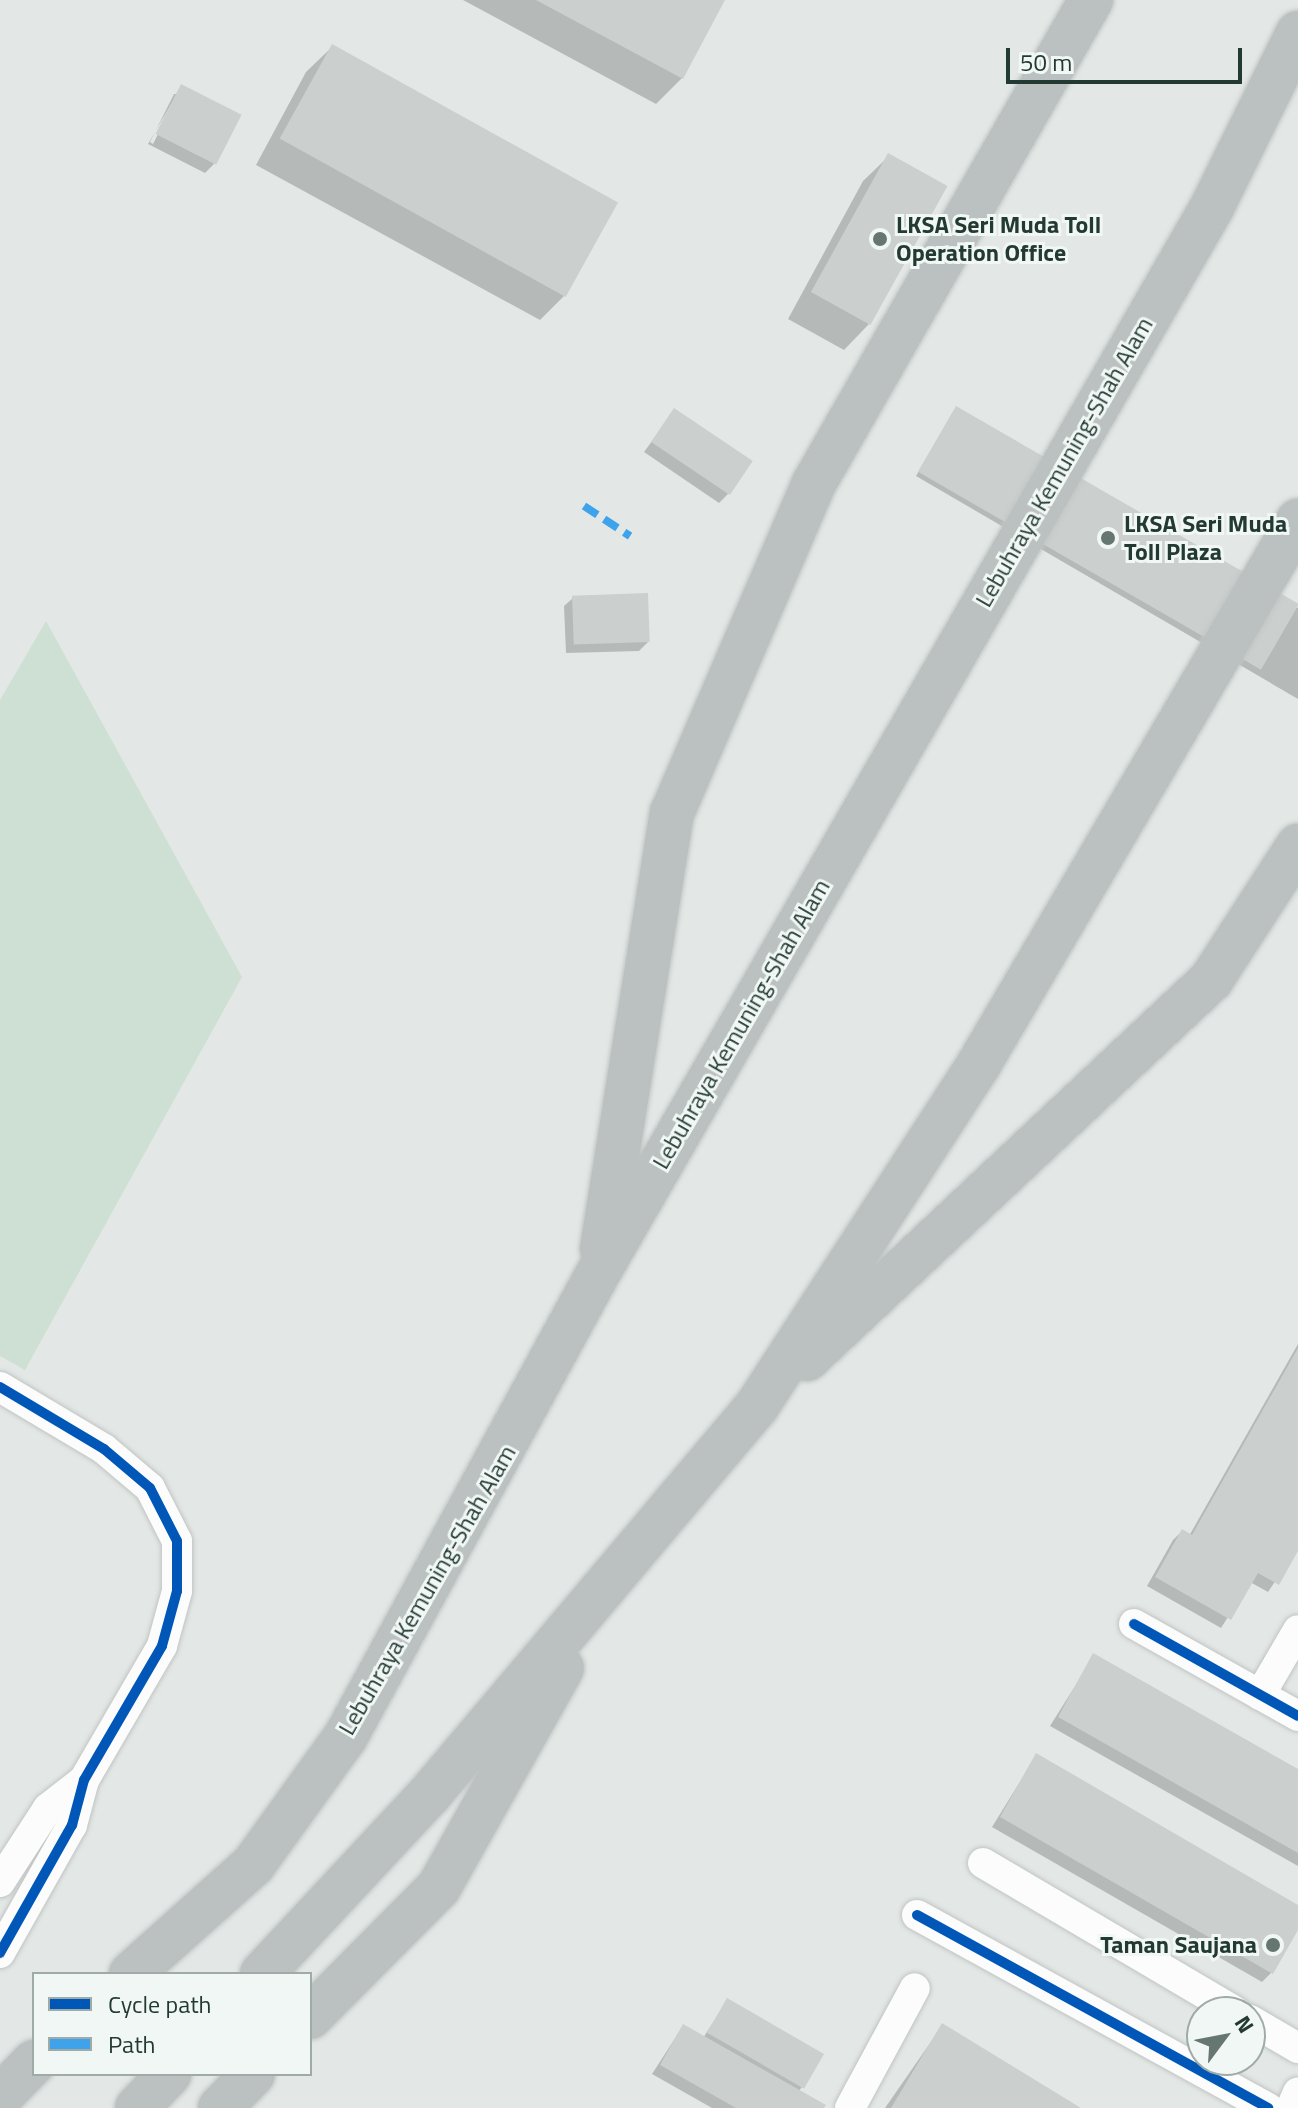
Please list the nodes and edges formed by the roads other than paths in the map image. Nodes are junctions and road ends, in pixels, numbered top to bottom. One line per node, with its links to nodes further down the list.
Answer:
1 (1091, 0): 5 (highway)
2 (1298, 33): 5 (highway, Lebuhraya Kemuning-Shah Alam)
3 (1298, 521): 7 (highway)
4 (1298, 846): 7 (highway)
5 (597, 1275): 18 (highway, Lebuhraya Kemuning-Shah Alam)
6 (0, 1387): 13 (street)
7 (757, 1406): 8 (highway)
8 (615, 1575): 19 (highway); 22 (highway)
9 (1134, 1624): 11 (street)
10 (1298, 1630): 11 (street)
11 (1260, 1695): 12 (street)
12 (1298, 1716)
13 (84, 1780): 15 (street); 17 (street)
14 (983, 1863): 21 (street)
15 (0, 1882)
16 (917, 1915): 33 (street)
17 (0, 1953)
18 (133, 1972)
19 (264, 1972)
20 (915, 1988): 32 (street)
21 (1209, 1996)
22 (312, 2015)
23 (1266, 2029): 24 (street)
24 (1298, 2048)
25 (32, 2064): 29 (highway)
26 (167, 2076): 30 (highway)
27 (251, 2076): 31 (highway)
28 (1298, 2092): 34 (street)
29 (0, 2097)
30 (137, 2108)
31 (220, 2108)
32 (850, 2108)
33 (1268, 2108)
34 (1291, 2108)

